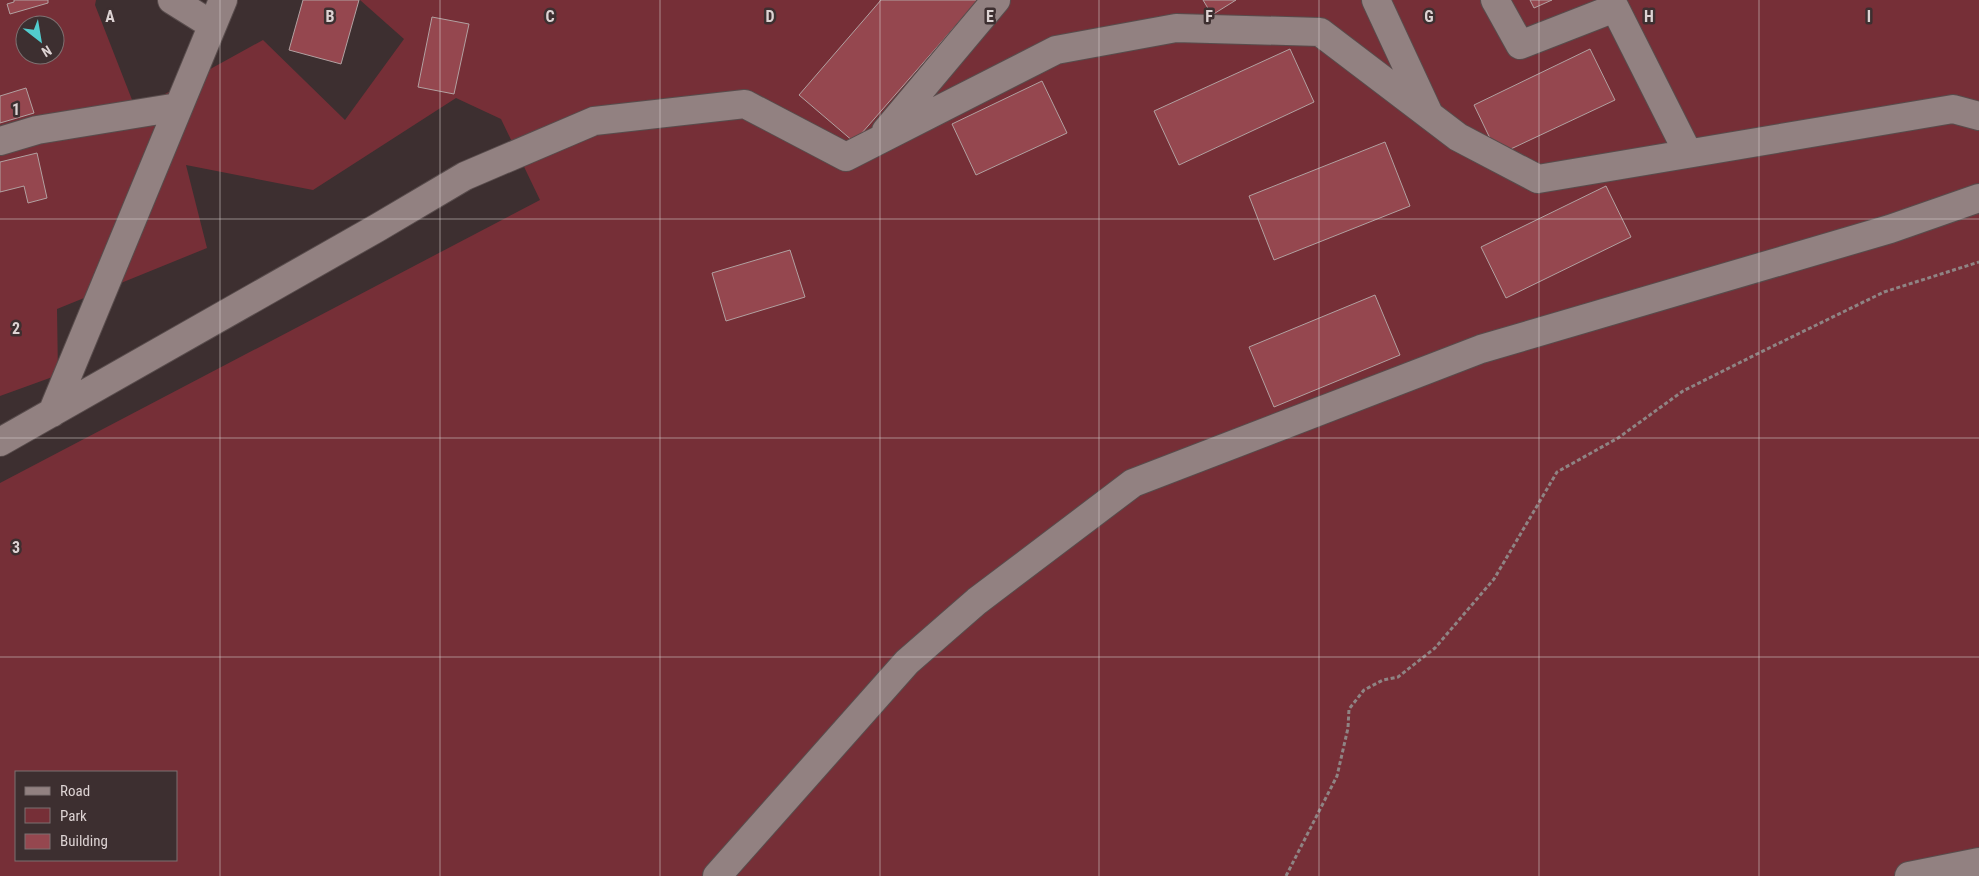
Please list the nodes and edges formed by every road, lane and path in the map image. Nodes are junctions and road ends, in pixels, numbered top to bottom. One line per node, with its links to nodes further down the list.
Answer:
1 (172, 0): 6 (street)
2 (223, 0): 6 (street)
3 (996, 0): 11 (street)
4 (1376, 0): 9 (street)
5 (1494, 0): 12 (street)
6 (212, 25): 7 (street)
7 (178, 107): 10 (street); 15 (street)
8 (1979, 116): 12 (street)
9 (1431, 117): 11 (street); 12 (street)
10 (0, 141)
11 (878, 141): 15 (street)
12 (1688, 154)
13 (1979, 198): 18 (street)
14 (1979, 262): 19 (path)
15 (52, 413): 16 (street)
16 (0, 442)
17 (1979, 862): 20 (street)
18 (717, 876)
19 (1286, 876)
20 (1910, 876)

